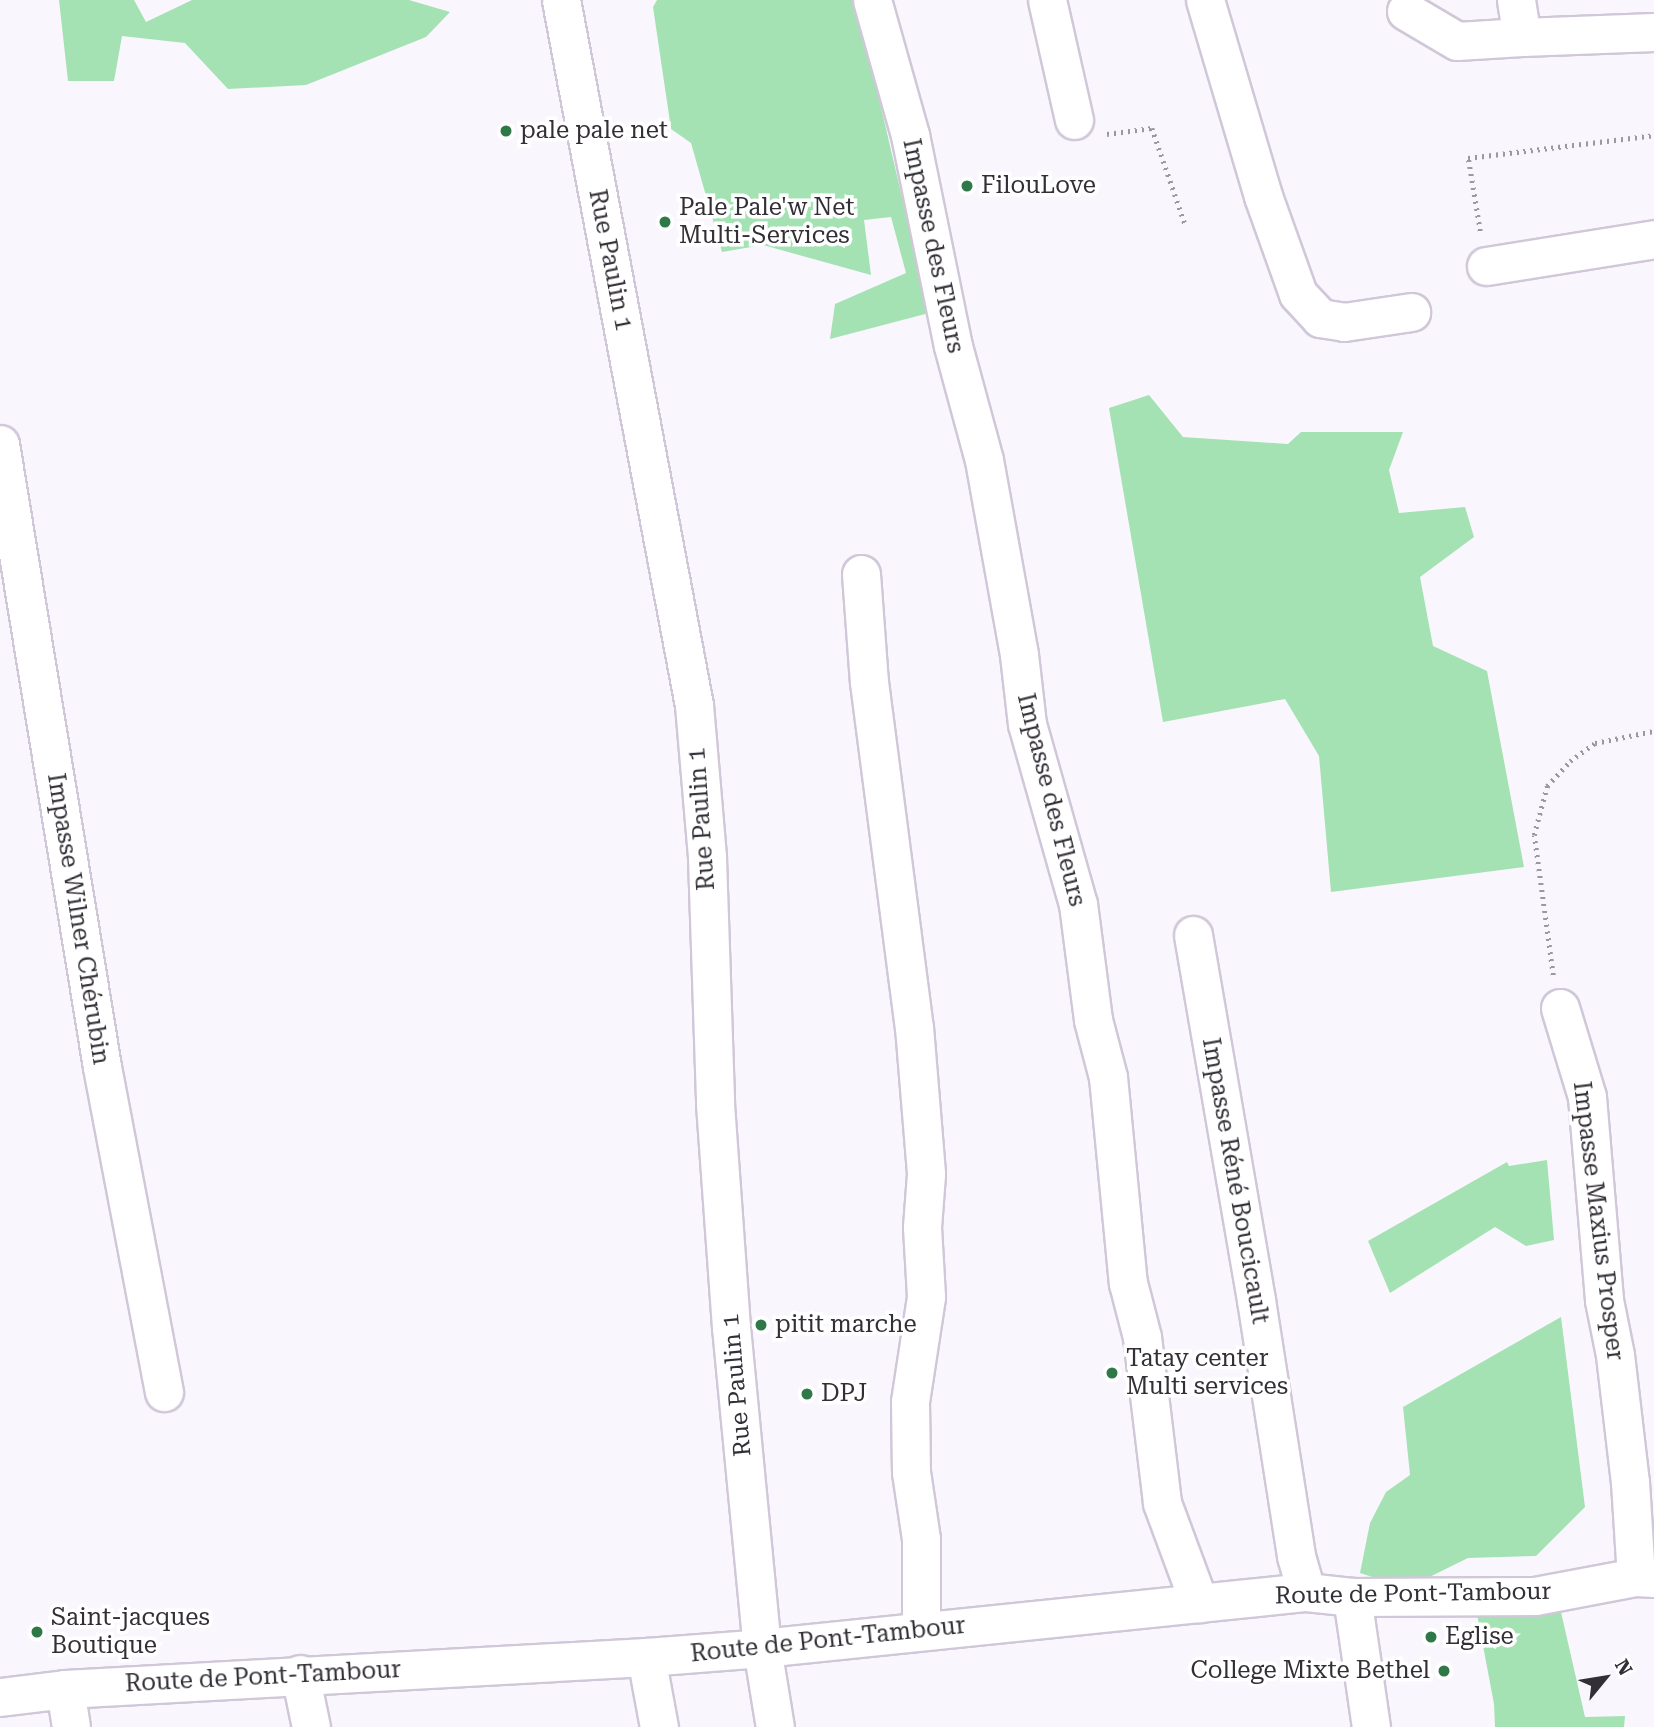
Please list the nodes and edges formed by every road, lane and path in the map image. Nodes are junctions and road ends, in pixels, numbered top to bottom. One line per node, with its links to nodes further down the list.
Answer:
1 (561, 0): 26 (street, Rue Paulin 1)
2 (872, 0): 24 (street, Impasse des Fleurs)
3 (1047, 0): 9 (street)
4 (1205, 0): 14 (street)
5 (1516, 0): 8 (street)
6 (1406, 11): 8 (street)
7 (1654, 32): 8 (street)
8 (1522, 37)
9 (1074, 120): 11 (path)
10 (1654, 135): 13 (path)
11 (1185, 223)
12 (1654, 239): 13 (street)
13 (1486, 266)
14 (1411, 312)
15 (0, 444): 20 (street, Impasse Wilner Chérubin)
16 (862, 573): 25 (street)
17 (1654, 731): 19 (path)
18 (1193, 935): 22 (street, Impasse Réné Boucicault)
19 (1560, 1008): 21 (street, Impasse Maxius Prosper)
20 (164, 1392)
21 (1645, 1577): 23 (street, Route de Pont-Tambour)
22 (1306, 1592): 23 (street, Route de Pont-Tambour); 24 (street, Route de Pont-Tambour)
23 (1352, 1597): 35 (street)
24 (1199, 1603): 25 (street, Route de Pont-Tambour)
25 (921, 1631): 26 (street, Route de Pont-Tambour)
26 (762, 1648): 27 (street, Route de Pont-Tambour); 34 (street, Rue Paulin 1)
27 (646, 1657): 28 (street, Route de Pont-Tambour); 33 (street)
28 (300, 1674): 29 (street, Route de Pont-Tambour); 32 (street)
29 (65, 1689): 30 (street, Route de Pont-Tambour); 31 (street)
30 (0, 1697)
31 (71, 1727)
32 (311, 1727)
33 (659, 1727)
34 (775, 1727)
35 (1371, 1727)

